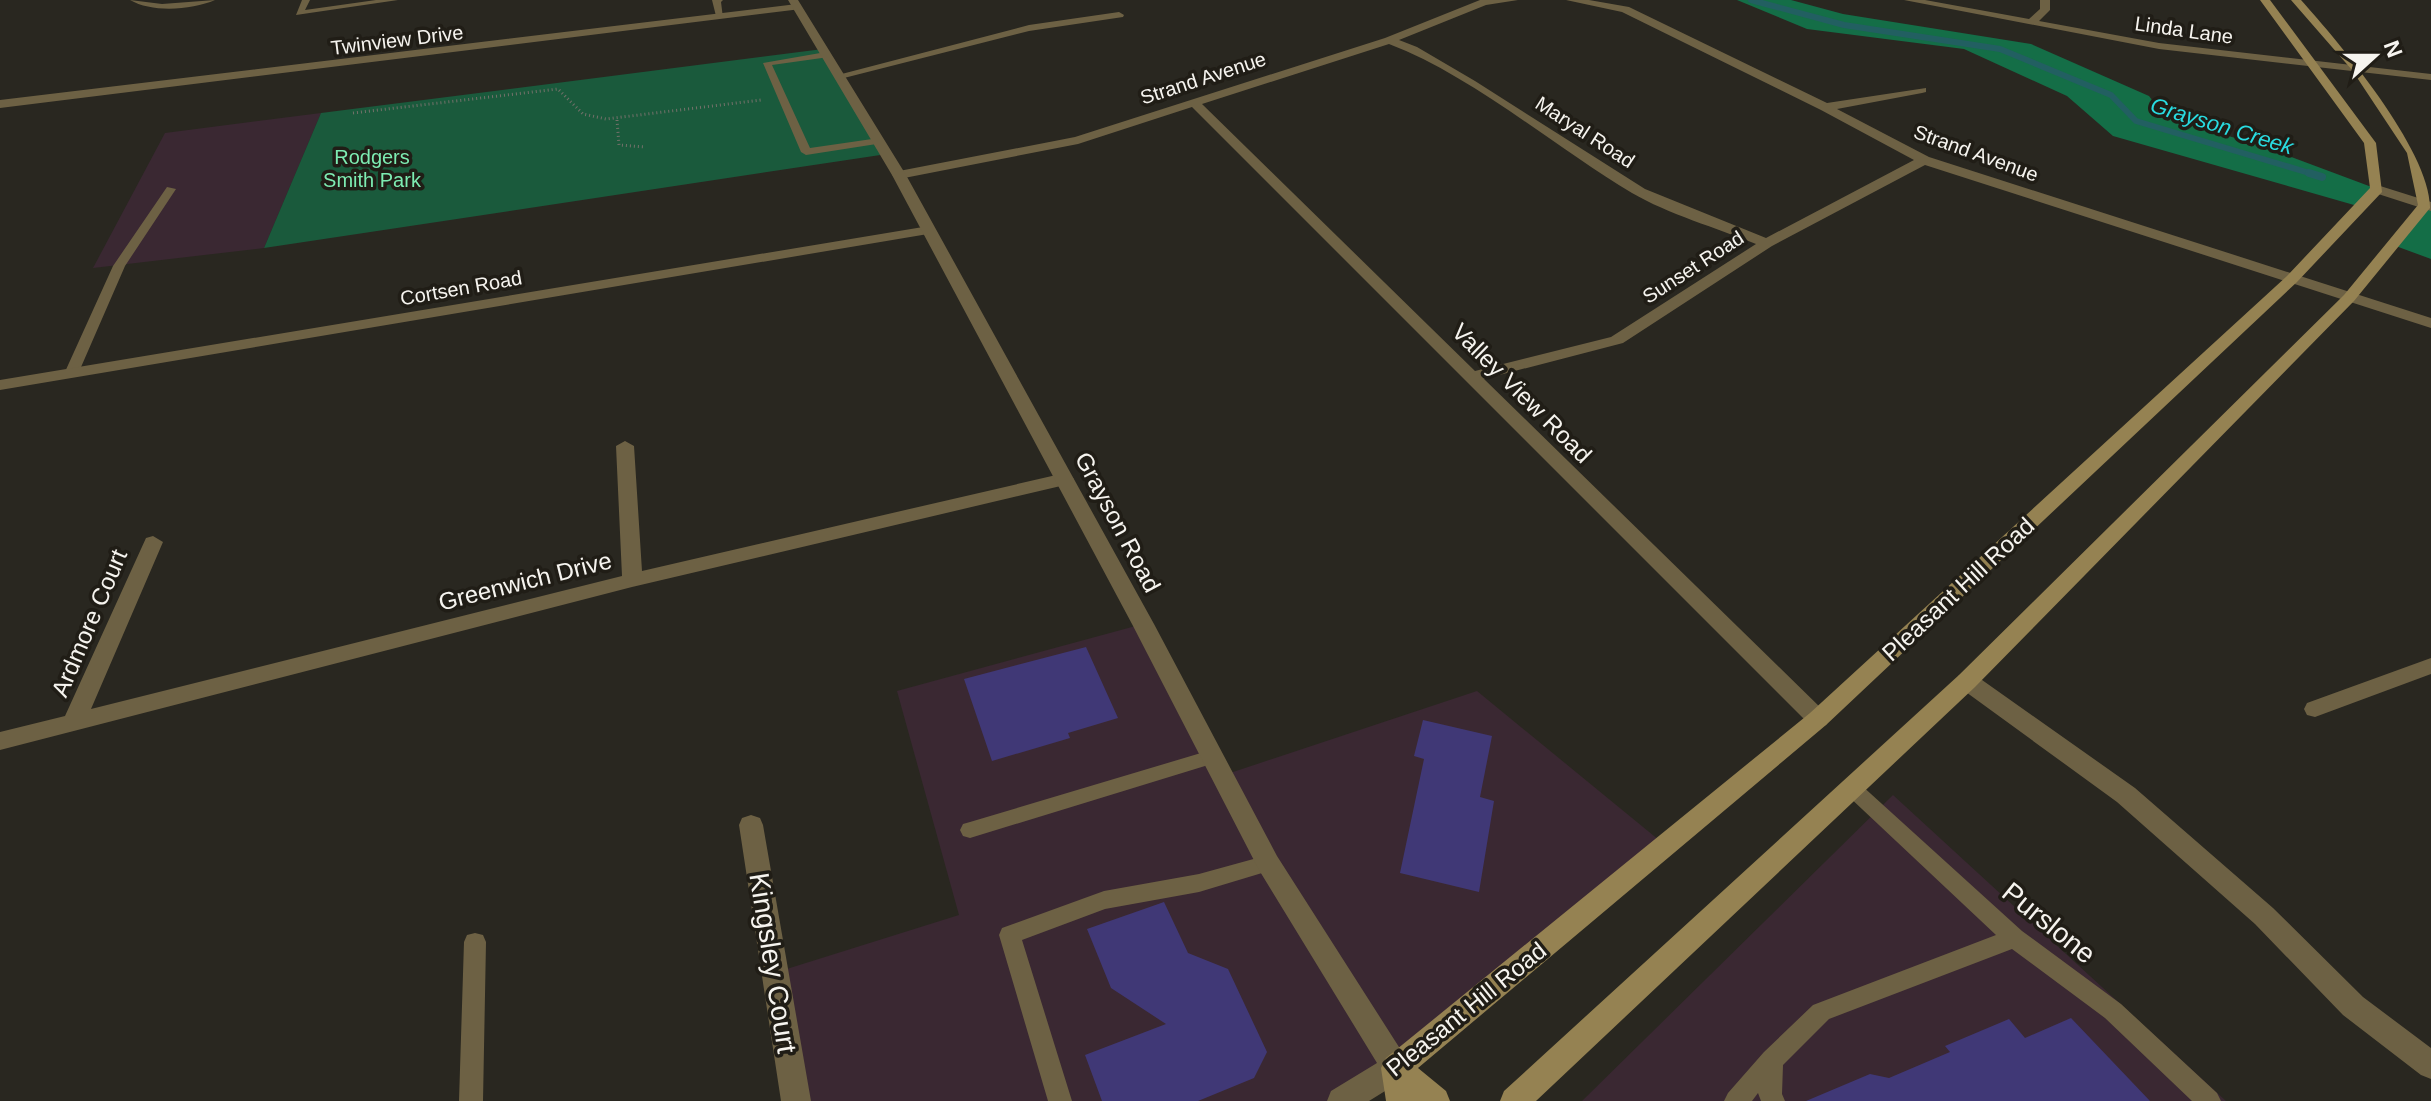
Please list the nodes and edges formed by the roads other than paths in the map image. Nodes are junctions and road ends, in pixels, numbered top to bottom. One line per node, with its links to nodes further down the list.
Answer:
1 (134, 0): 2 (lane)
2 (209, 0)
3 (306, 0): 4 (lane)
4 (394, 0)
5 (719, 0): 15 (lane)
6 (1513, 0): 17 (street, Strand Avenue)
7 (1571, 0): 12 (street, Strand Avenue)
8 (1909, 0): 16 (street, Linda Lane)
9 (2045, 0): 16 (street)
10 (2265, 0): 19 (main road)
11 (2296, 0): 20 (main road)
12 (1592, 1): 26 (street, Strand Avenue)
13 (795, 4): 15 (street, Twinview Drive); 18 (street, Grayson Road)
14 (1119, 15): 21 (street)
15 (720, 16): 25 (street, Twinview Drive)
16 (2031, 23): 19 (street, Linda Lane)
17 (1389, 40): 24 (street, Strand Avenue); 34 (street, Maryal Road)
18 (826, 55): 21 (street, Grayson Road); 27 (lane)
19 (2313, 64): 20 (street, Linda Lane); 31 (main road)
20 (2356, 68): 22 (street, Linda Lane); 32 (main road)
21 (840, 76): 27 (street, Grayson Road)
22 (2431, 77)
23 (1922, 90): 26 (street)
24 (1193, 102): 29 (street, Strand Avenue); 39 (street, Valley View Road)
25 (0, 104)
26 (1825, 107): 28 (street, Strand Avenue)
27 (879, 141): 29 (street, Grayson Road)
28 (1924, 160): 34 (street, Sunset Road); 35 (street, Strand Avenue)
29 (899, 175): 33 (street, Grayson Road)
30 (171, 189): 38 (lane)
31 (2377, 189): 32 (street); 35 (main road, Pleasant Hill Road)
32 (2428, 206): 36 (main road)
33 (929, 230): 38 (street, Cortsen Road); 42 (street, Grayson Road)
34 (1767, 243): 39 (street, Sunset Road)
35 (2292, 279): 36 (street, Strand Avenue); 48 (main road, Pleasant Hill Road)
36 (2349, 298): 37 (street, Strand Avenue); 46 (main road)
37 (2431, 323)
38 (71, 374): 40 (street, Cortsen Road)
39 (1471, 377): 48 (street, Valley View Road)
40 (0, 385)
41 (625, 446): 44 (street)
42 (1065, 479): 44 (street, Greenwich Drive); 51 (street, Grayson Road)
43 (153, 542): 49 (street, Ardmore Court)
44 (632, 580): 49 (street, Greenwich Drive)
45 (2431, 666): 47 (street)
46 (1967, 681): 52 (main road); 59 (street)
47 (2315, 709)
48 (1818, 719): 60 (main road, Pleasant Hill Road)
49 (73, 724): 50 (street, Greenwich Drive)
50 (0, 741)
51 (1211, 757): 54 (lane); 55 (street, Grayson Road)
52 (1853, 789): 56 (lane, Purslone); 67 (main road)
53 (751, 825): 62 (street, Kingsley Court)
54 (970, 830)
55 (1268, 863): 60 (street, Grayson Road); 63 (lane)
56 (2014, 938): 58 (lane); 70 (lane, Purslone)
57 (475, 942): 61 (lane)
58 (1772, 1060): 68 (lane); 69 (lane)
59 (2431, 1065)
60 (1396, 1068): 64 (street, Pleasant Hill Road); 65 (main road); 66 (main road)
61 (471, 1101)
62 (796, 1101)
63 (1060, 1101)
64 (1342, 1101)
65 (1401, 1101)
66 (1435, 1101)
67 (1515, 1101)
68 (1736, 1101)
69 (1773, 1101)
70 (2209, 1101)

